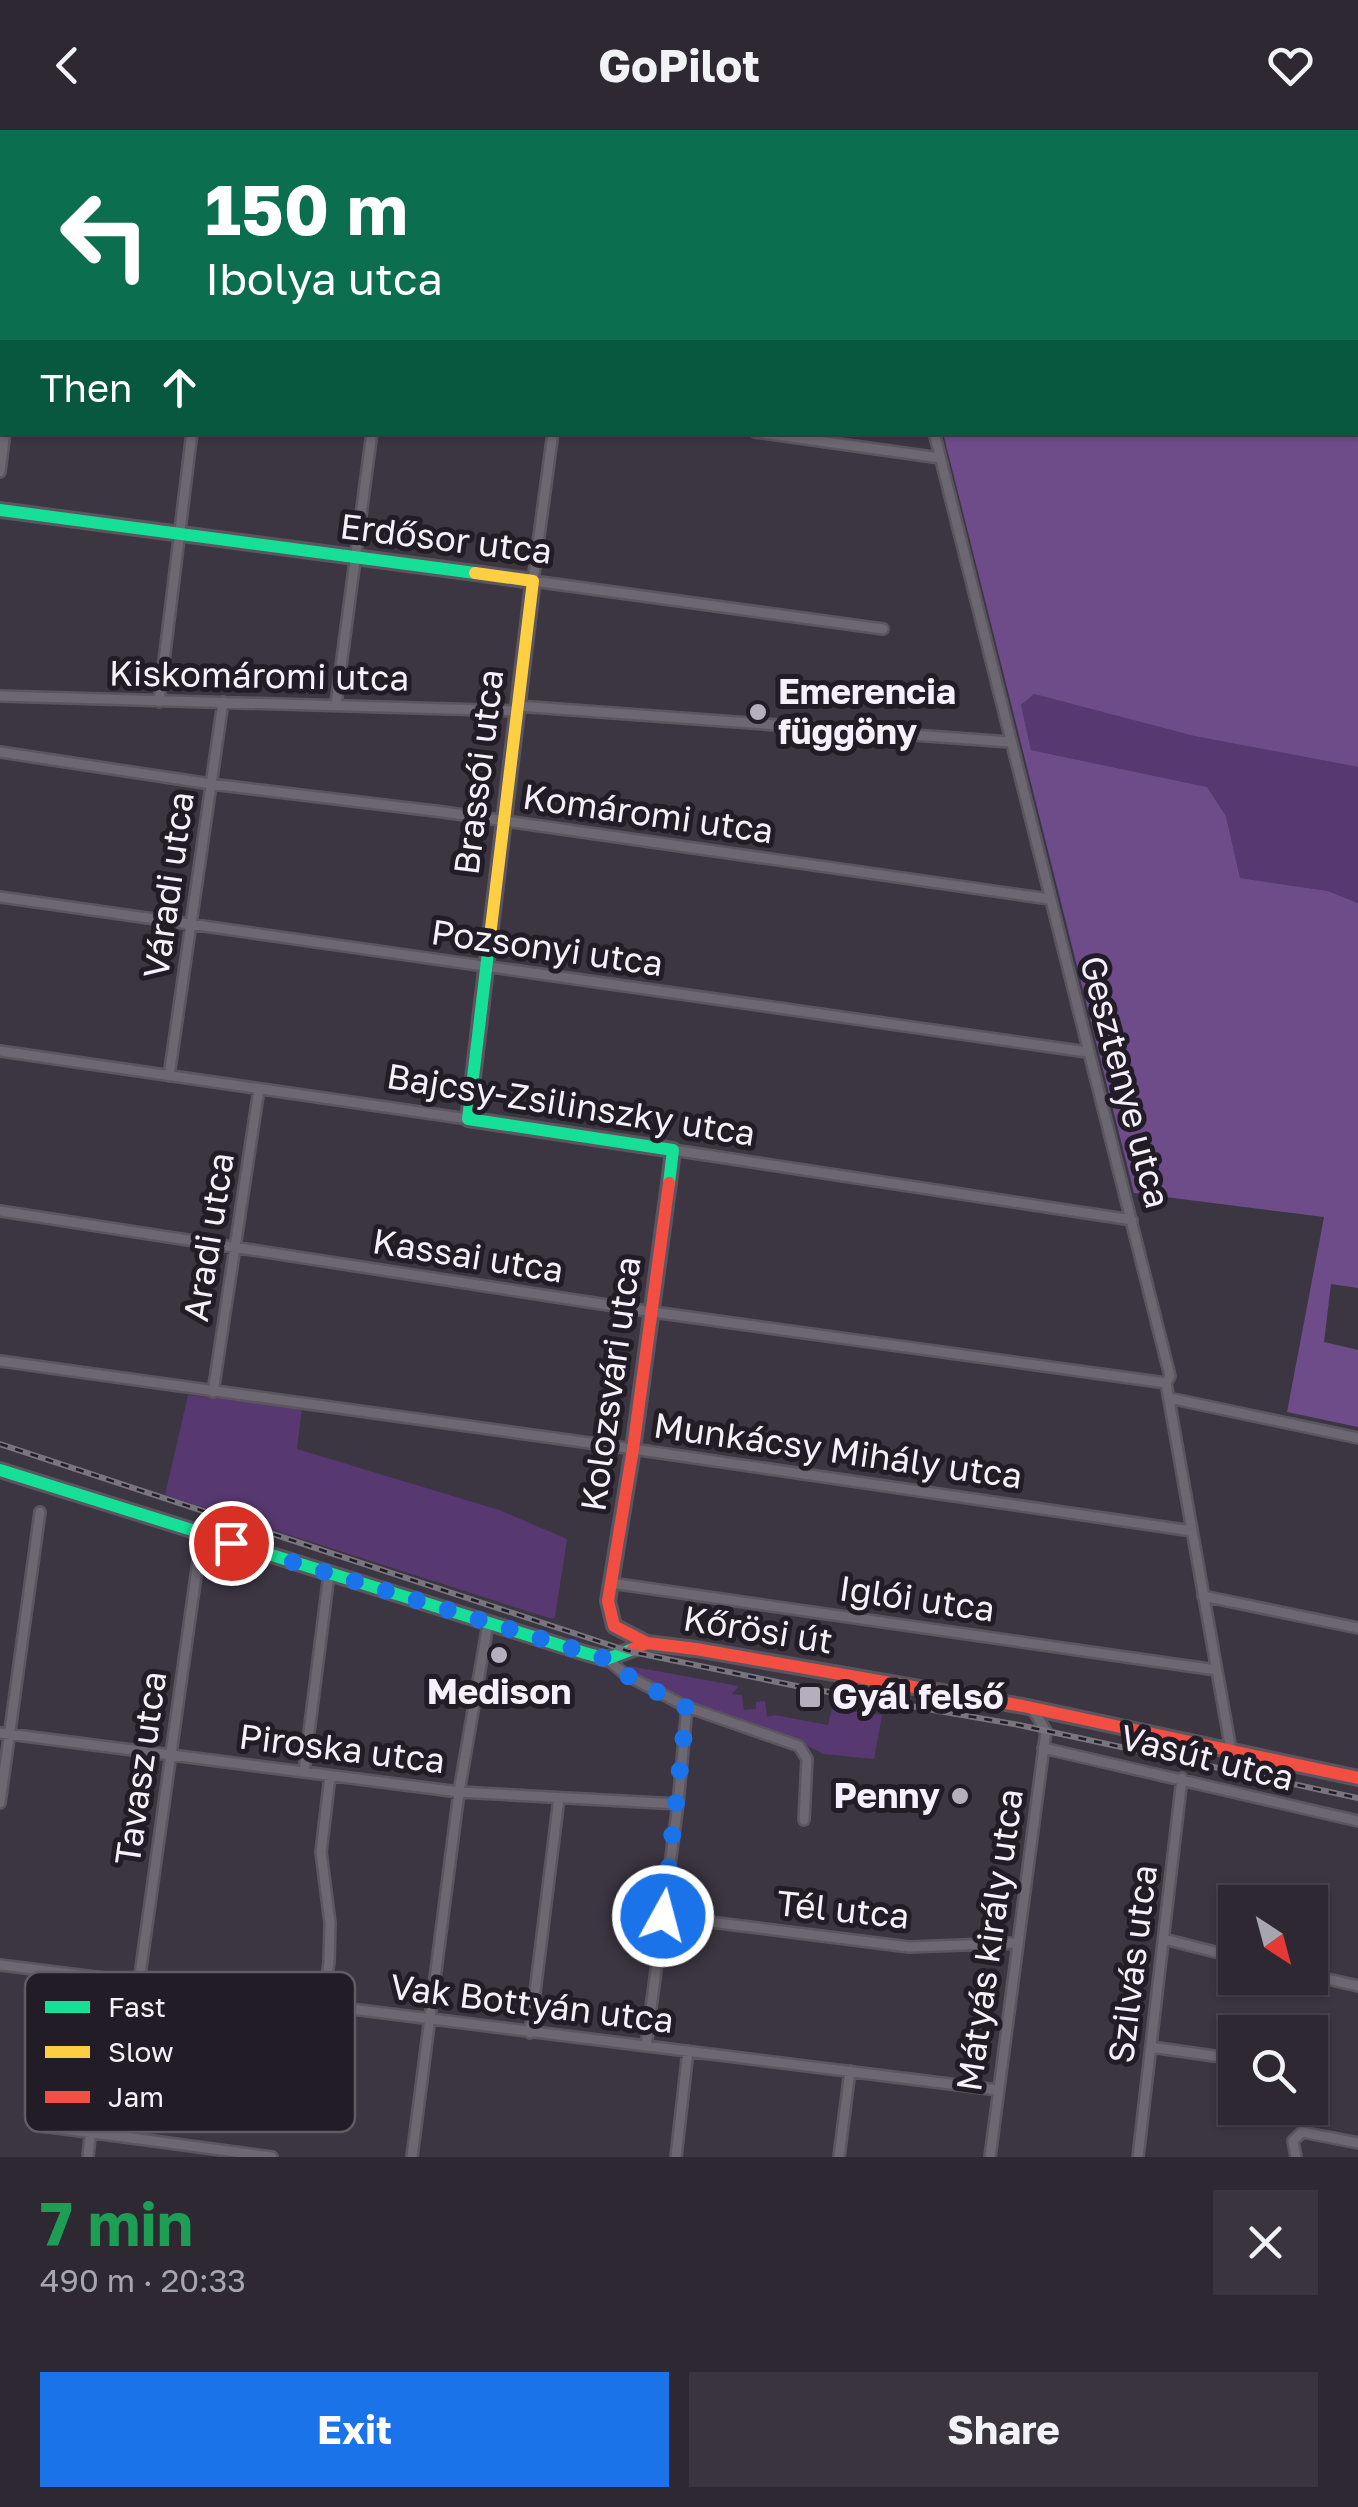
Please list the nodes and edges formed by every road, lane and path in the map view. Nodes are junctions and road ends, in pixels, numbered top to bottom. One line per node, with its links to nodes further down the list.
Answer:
1 (5, 435): 8 (street)
2 (192, 435): 10 (street)
3 (372, 435): 11 (street)
4 (553, 435): 12 (street, Brassói utca)
5 (777, 435): 7 (street)
6 (935, 435): 7 (street, Gesztenye utca)
7 (940, 458): 19 (street, Gesztenye utca)
8 (0, 472)
9 (0, 510): 10 (street, Erdősor utca)
10 (180, 533): 11 (street, Erdősor utca); 15 (street)
11 (354, 558): 12 (street, Erdősor utca); 17 (street)
12 (533, 580): 13 (street, Erdősor utca); 18 (street, Brassói utca)
13 (883, 629)
14 (0, 696): 15 (street, Kiskomáromi utca)
15 (159, 702): 16 (street, Kiskomáromi utca)
16 (223, 702): 17 (street, Kiskomáromi utca); 21 (street, Váradi utca)
17 (336, 704): 18 (street, Kiskomáromi utca)
18 (517, 709): 19 (street, Kiskomáromi utca); 22 (street, Brassói utca)
19 (1010, 742): 24 (street, Gesztenye utca)
20 (0, 752): 21 (street, Komáromi utca)
21 (211, 784): 22 (street, Komáromi utca); 25 (street, Váradi utca)
22 (503, 821): 24 (street, Komáromi utca); 26 (street, Brassói utca)
23 (0, 897): 25 (street, Pozsonyi utca)
24 (1049, 899): 28 (street, Gesztenye utca)
25 (192, 925): 26 (street, Pozsonyi utca); 29 (street, Váradi utca)
26 (486, 967): 28 (street, Pozsonyi utca); 31 (street, Brassói utca)
27 (0, 1052): 29 (street, Bajcsy-Zsilinszky utca)
28 (1087, 1052): 34 (street, Gesztenye utca)
29 (169, 1076): 30 (street, Bajcsy-Zsilinszky utca)
30 (259, 1089): 31 (street, Bajcsy-Zsilinszky utca); 35 (street, Aradi utca)
31 (468, 1119): 32 (street, Bajcsy-Zsilinszky utca)
32 (673, 1150): 34 (street, Bajcsy-Zsilinszky utca); 36 (street, Kolozsvári utca)
33 (0, 1211): 35 (street, Kassai utca)
34 (1132, 1220): 38 (street, Gesztenye utca)
35 (235, 1248): 36 (street, Kassai utca); 39 (street, Aradi utca)
36 (653, 1312): 38 (street, Kassai utca); 42 (street, Kolozsvári utca)
37 (0, 1361): 39 (street, Munkácsy Mihály utca)
38 (1166, 1383): 40 (street, Gesztenye utca)
39 (212, 1392): 42 (street, Munkácsy Mihály utca)
40 (1169, 1398): 41 (street); 45 (street, Gesztenye utca)
41 (1358, 1438)
42 (633, 1449): 45 (street, Munkácsy Mihály utca); 48 (street, Kolozsvári utca)
43 (0, 1470): 47 (street)
44 (40, 1512): 62 (street)
45 (1192, 1532): 49 (street, Gesztenye utca)
46 (198, 1562): 65 (street, Tavasz utca)
47 (329, 1574): 52 (street); 66 (street)
48 (611, 1583): 53 (street, Kolozsvári utca); 57 (street, Iglói utca)
49 (1203, 1596): 50 (street); 51 (street, Gesztenye utca)
50 (1223, 1600): 51 (street); 54 (street)
51 (1206, 1612): 57 (street, Gesztenye utca)
52 (488, 1624): 56 (street); 70 (street)
53 (614, 1626): 55 (street); 56 (street, Kolozsvári utca)
54 (1358, 1628)
55 (648, 1643): 56 (street, Kőrösi út); 59 (street, Kőrösi út)
56 (613, 1657): 58 (street)
57 (1216, 1670): 64 (street, Gesztenye utca)
58 (687, 1708): 73 (street); 74 (street)
59 (1032, 1708): 60 (street, Kőrösi út); 61 (street)
60 (1068, 1716): 61 (street); 64 (street, Kőrösi út)
61 (1046, 1731): 63 (street, Mátyás király utca)
62 (4, 1734): 65 (street, Piroska utca); 72 (street)
63 (1043, 1748): 68 (street, Vasút utca); 78 (street, Mátyás király utca)
64 (1231, 1750): 69 (street, Kőrösi út)
65 (171, 1755): 66 (street, Piroska utca); 82 (street, Tavasz utca)
66 (304, 1772): 67 (street, Piroska utca)
67 (330, 1776): 70 (street, Piroska utca); 83 (street)
68 (1182, 1778): 75 (street, Vasút utca); 77 (street, Szilvás utca)
69 (1358, 1778)
70 (459, 1792): 71 (street, Piroska utca); 87 (street)
71 (560, 1798): 73 (street, Piroska utca); 88 (street)
72 (0, 1804)
73 (678, 1804): 76 (street)
74 (804, 1820)
75 (1358, 1821)
76 (663, 1916): 78 (street, Tél utca); 89 (street)
77 (1164, 1939): 79 (street); 90 (street, Szilvás utca)
78 (1017, 1943): 94 (street, Mátyás király utca)
79 (1218, 1953)
80 (0, 1965): 81 (street, Vak Bottyán utca)
81 (57, 1972)
82 (140, 1972)
83 (328, 1972)
84 (1328, 1979): 85 (street)
85 (1358, 1986)
86 (355, 2010): 87 (street, Vak Bottyán utca)
87 (429, 2019): 88 (street, Vak Bottyán utca); 102 (street)
88 (530, 2033): 89 (street, Vak Bottyán utca)
89 (646, 2046): 91 (street, Vak Bottyán utca)
90 (1151, 2046): 92 (street); 106 (street, Szilvás utca)
91 (688, 2051): 93 (street, Vak Bottyán utca); 103 (street)
92 (1218, 2056)
93 (850, 2071): 94 (street, Vak Bottyán utca); 104 (street)
94 (998, 2090): 105 (street, Mátyás király utca)
95 (91, 2132): 99 (street)
96 (97, 2132): 97 (street)
97 (166, 2143): 100 (street); 101 (street)
98 (1358, 2143): 107 (street)
99 (88, 2157)
100 (164, 2157)
101 (272, 2157)
102 (412, 2157)
103 (676, 2157)
104 (839, 2157)
105 (990, 2157)
106 (1138, 2157)
107 (1296, 2157)

